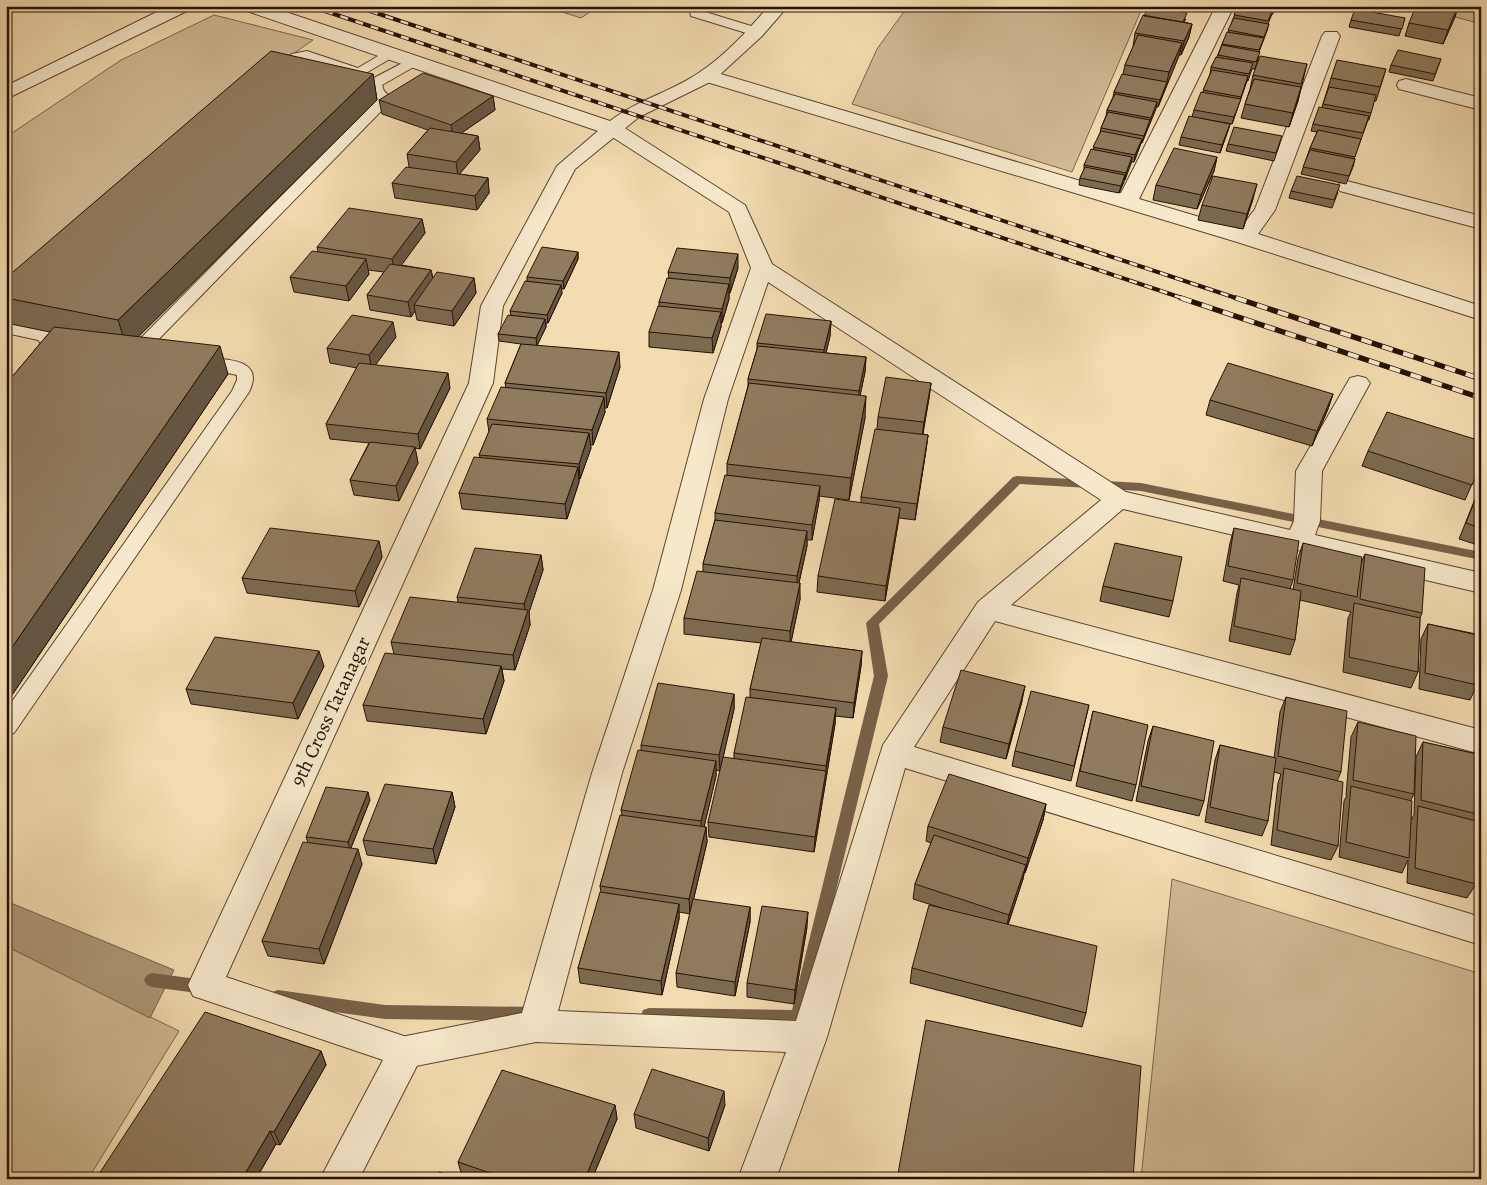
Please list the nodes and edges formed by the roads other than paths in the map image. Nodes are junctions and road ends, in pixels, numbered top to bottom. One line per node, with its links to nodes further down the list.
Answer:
1 (183, 6): 13 (street)
2 (250, 6): 8 (street)
3 (695, 6): 6 (lane)
4 (779, 6): 6 (street)
5 (1225, 6): 17 (street)
6 (756, 32): 10 (street)
7 (1331, 36): 19 (street)
8 (388, 54): 9 (street); 11 (lane)
9 (412, 62): 15 (street); 29 (lane)
10 (708, 76): 15 (street); 17 (street)
11 (264, 78)
12 (1406, 85): 14 (street)
13 (6, 93)
14 (1481, 104)
15 (613, 129): 20 (street); 35 (street, 9th Cross Tatanagar)
16 (1347, 187): 18 (street)
17 (1127, 202): 19 (street)
18 (1481, 223)
19 (1245, 237): 21 (street)
20 (762, 268): 25 (street); 33 (street)
21 (1481, 312)
22 (6, 328): 24 (lane)
23 (1358, 383): 26 (street)
24 (6, 401)
25 (1115, 498): 26 (street); 28 (street)
26 (1299, 541): 27 (street)
27 (1481, 583)
28 (988, 609): 30 (street); 31 (street)
29 (6, 727)
30 (1481, 742)
31 (894, 752): 32 (street); 34 (street)
32 (1481, 931)
33 (536, 1026): 34 (street); 35 (street)
34 (808, 1037): 37 (street)
35 (406, 1052): 36 (street)
36 (339, 1179)
37 (757, 1179)

